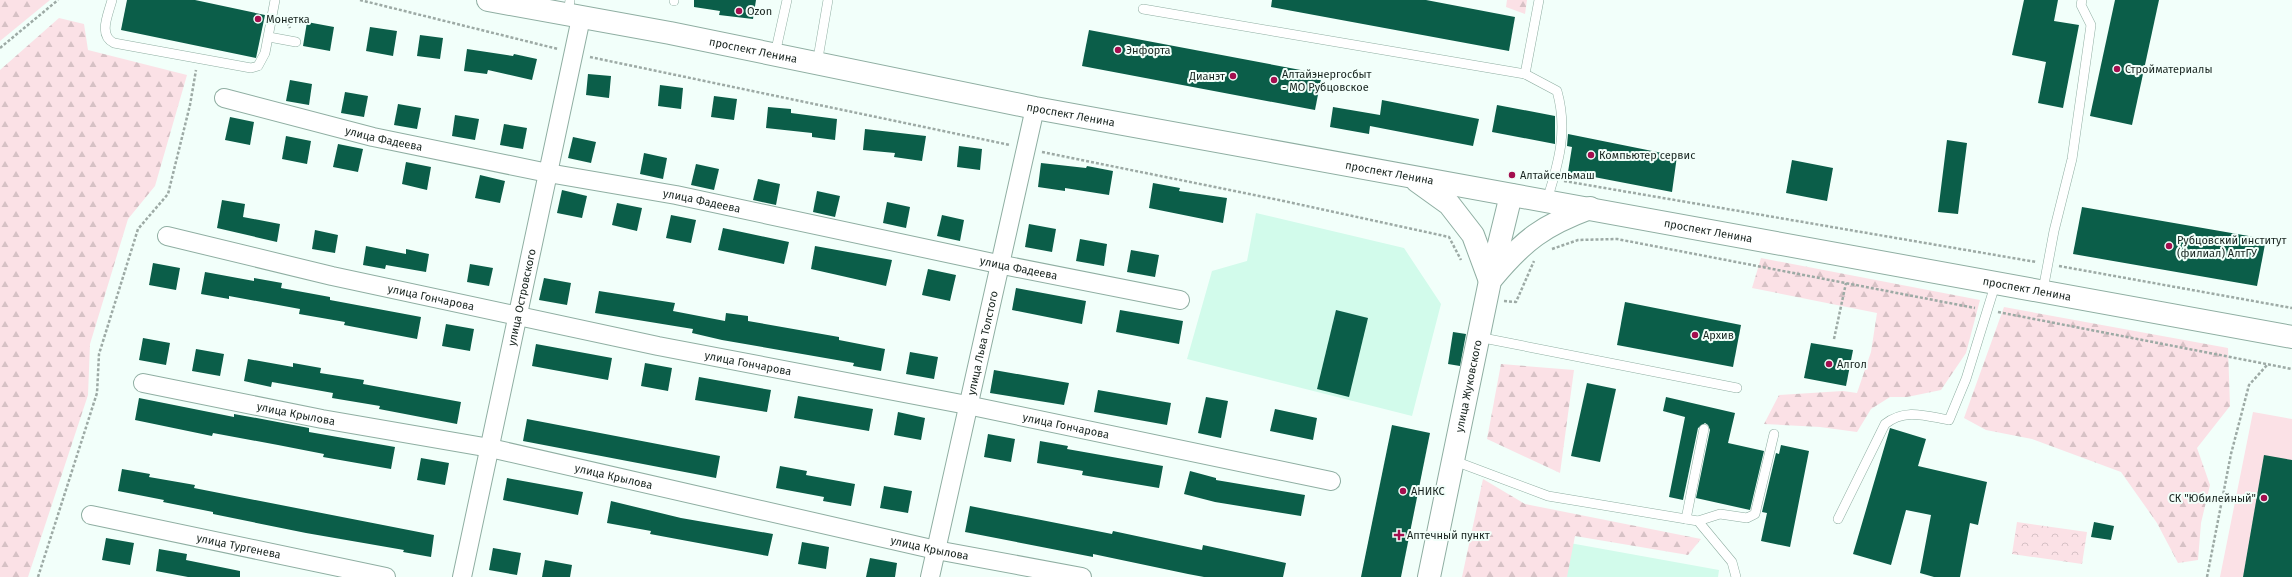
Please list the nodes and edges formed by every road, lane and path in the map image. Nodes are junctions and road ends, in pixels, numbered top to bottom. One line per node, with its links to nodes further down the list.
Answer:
1 (58, 0): 15 (path)
2 (112, 0): 18 (lane)
3 (275, 0): 13 (lane)
4 (360, 0): 16 (path)
5 (488, 0): 11 (street, проспект Ленина)
6 (787, 0): 17 (lane)
7 (828, 0): 19 (lane)
8 (1539, 0): 20 (lane)
9 (2082, 0): 35 (lane)
10 (1143, 9): 20 (lane)
11 (573, 11): 16 (street, улица Островского); 17 (street, проспект Ленина)
12 (282, 14): 14 (path)
13 (269, 37): 14 (lane); 18 (lane)
14 (296, 42)
15 (0, 48)
16 (573, 53): 23 (path); 24 (street, улица Островского)
17 (775, 56): 19 (street, проспект Ленина)
18 (199, 58): 62 (path)
19 (817, 64): 22 (street, проспект Ленина)
20 (1525, 74): 26 (lane)
21 (224, 98): 24 (street, улица Фадеева)
22 (1035, 108): 23 (street, улица Льва Толстого); 25 (street, проспект Ленина)
23 (1025, 148): 33 (street, улица Льва Толстого); 34 (path)
24 (548, 173): 33 (street, улица Фадеева); 43 (street, улица Островского)
25 (1412, 178): 27 (street, проспект Ленина); 38 (street)
26 (1554, 179): 28 (lane); 35 (path)
27 (1511, 195): 28 (street, проспект Ленина); 38 (street, улица Жуковского)
28 (1547, 200): 29 (street, проспект Ленина)
29 (1590, 208): 36 (street, проспект Ленина); 38 (street)
30 (167, 236): 43 (street, улица Гончарова)
31 (1549, 250): 37 (path)
32 (1537, 255): 38 (path)
33 (998, 264): 40 (street, улица Фадеева); 51 (street, улица Льва Толстого)
34 (1463, 264)
35 (2047, 264): 39 (lane); 41 (path)
36 (1996, 282): 39 (street, проспект Ленина); 42 (lane)
37 (1846, 283): 42 (path); 46 (path)
38 (1488, 290): 44 (street, улица Жуковского)
39 (2042, 290): 45 (street, проспект Ленина)
40 (1180, 300)
41 (2292, 308)
42 (1987, 310): 47 (path); 59 (lane)
43 (518, 315): 51 (street, улица Гончарова); 54 (street, улица Островского)
44 (1478, 337): 50 (lane); 55 (street, улица Жуковского)
45 (2292, 337)
46 (1834, 339)
47 (2268, 364): 48 (path); 69 (path)
48 (2292, 369)
49 (143, 383): 54 (street, улица Крылова)
50 (1737, 388)
51 (967, 405): 56 (street, улица Гончарова); 61 (street, улица Льва Толстого)
52 (1704, 429): 58 (lane)
53 (1774, 434): 60 (lane)
54 (490, 448): 61 (street, улица Крылова); 64 (street, улица Островского)
55 (1452, 460): 58 (lane); 67 (street, улица Жуковского)
56 (1331, 481)
57 (91, 515): 63 (street, улица Тургенева)
58 (1686, 519): 60 (lane)
59 (1838, 519)
60 (1698, 521): 68 (lane)
61 (936, 550): 65 (street, улица Льва Толстого); 66 (street, улица Крылова)
62 (38, 577)
63 (386, 577)
64 (462, 577)
65 (930, 577)
66 (1082, 577)
67 (1429, 577)
68 (1736, 577)
69 (2207, 577)

